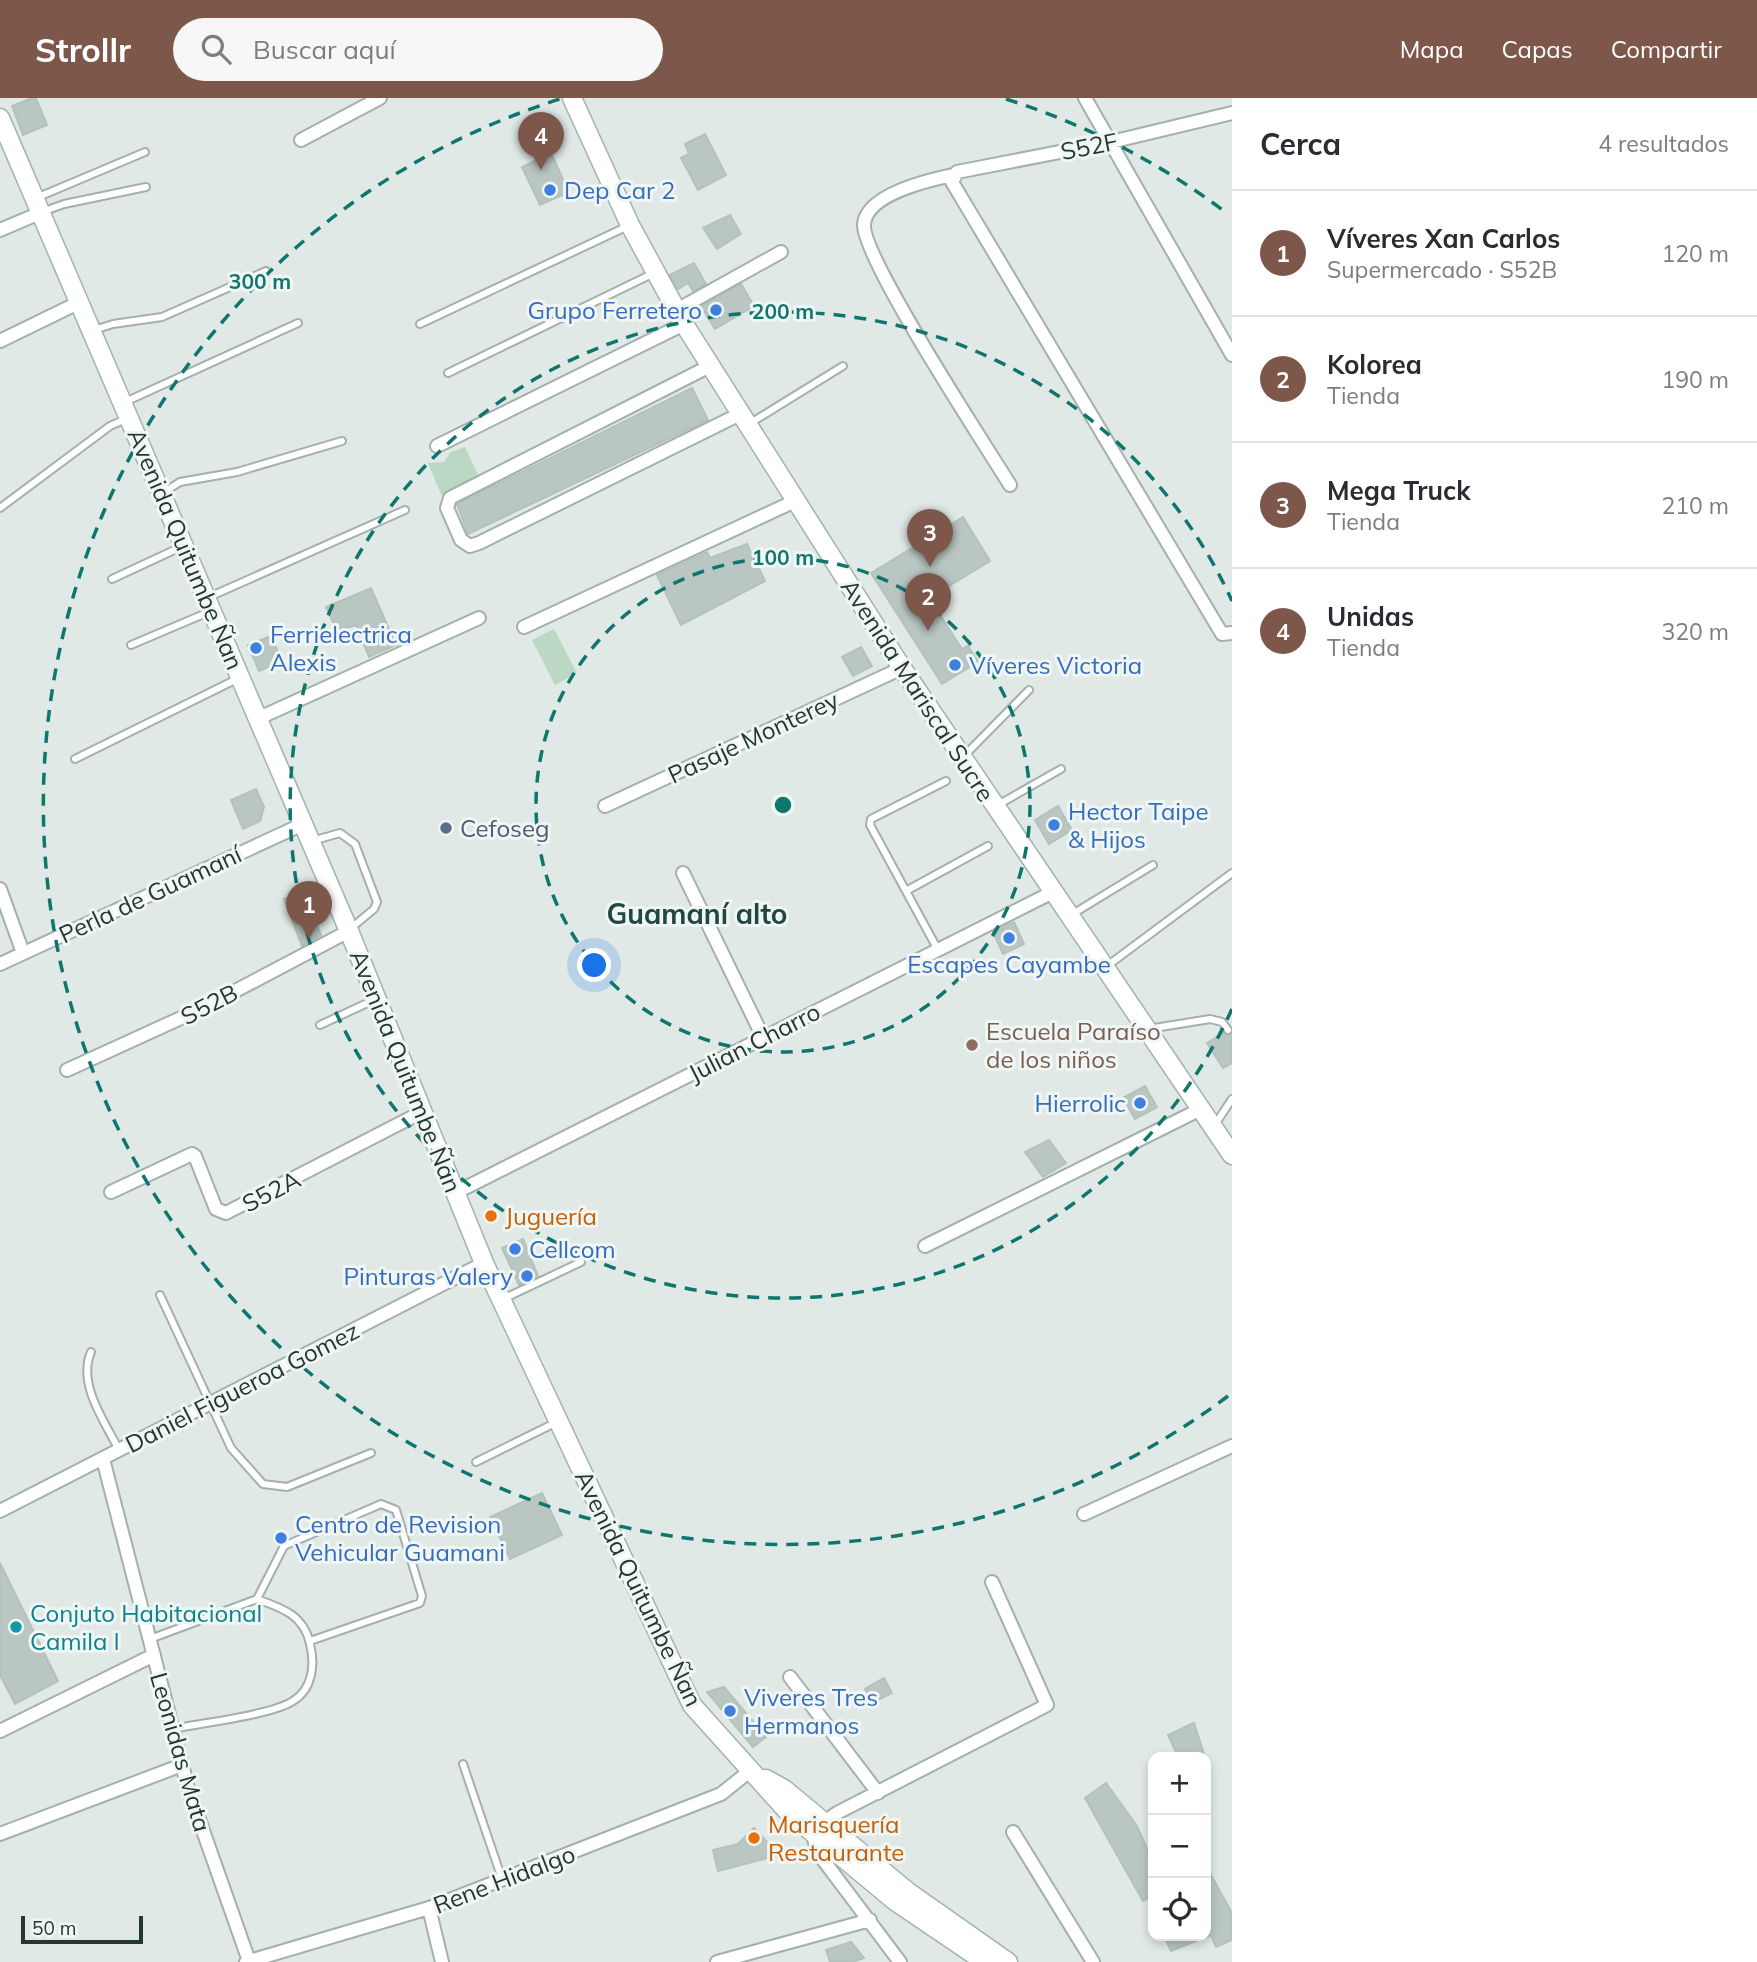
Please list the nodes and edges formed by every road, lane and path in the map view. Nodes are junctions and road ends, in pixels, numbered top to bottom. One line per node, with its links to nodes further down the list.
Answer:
1 (380, 98): 6 (street)
2 (572, 98): 12 (street, Avenida Mariscal Sucre)
3 (1085, 98): 7 (street)
4 (1232, 113): 7 (street, S52F)
5 (0, 118): 11 (street, Avenida Quitumbe Ñan)
6 (301, 140)
7 (1111, 142): 9 (street, S52F); 23 (street)
8 (145, 152): 11 (lane)
9 (953, 179): 31 (street, S52F); 41 (street)
10 (146, 187): 11 (lane)
11 (37, 206): 13 (street); 17 (street, Avenida Quitumbe Ñan)
12 (630, 225): 16 (street, Avenida Mariscal Sucre); 20 (lane)
13 (0, 229)
14 (781, 251): 18 (street)
15 (266, 271): 21 (lane)
16 (654, 273): 18 (street, Avenida Mariscal Sucre); 26 (lane)
17 (80, 302): 21 (street, Avenida Quitumbe Ñan); 22 (street)
18 (680, 317): 24 (street, Avenida Mariscal Sucre); 30 (street)
19 (298, 323): 27 (lane)
20 (419, 324)
21 (93, 331): 27 (street, Avenida Quitumbe Ñan)
22 (0, 341)
23 (1232, 355)
24 (710, 366): 28 (street, Avenida Mariscal Sucre); 28 (street)
25 (843, 366): 28 (lane)
26 (448, 373)
27 (126, 410): 32 (street, Avenida Quitumbe Ñan); 34 (lane)
28 (744, 420): 33 (street, Avenida Mariscal Sucre)
29 (342, 441): 32 (lane)
30 (436, 446)
31 (1010, 485)
32 (162, 493): 36 (street, Avenida Quitumbe Ñan)
33 (795, 501): 40 (street); 43 (street, Avenida Mariscal Sucre)
34 (0, 508)
35 (405, 510): 38 (lane)
36 (184, 545): 37 (lane); 38 (street, Avenida Quitumbe Ñan)
37 (112, 579)
38 (210, 604): 42 (lane); 44 (street, Avenida Quitumbe Ñan)
39 (479, 618): 46 (street)
40 (524, 627)
41 (1232, 633)
42 (131, 645)
43 (902, 668): 47 (street, Avenida Mariscal Sucre); 51 (street, Pasaje Monterey)
44 (241, 677): 46 (street, Avenida Quitumbe Ñan); 48 (lane)
45 (1028, 690): 47 (lane)
46 (259, 718): 53 (street, Avenida Quitumbe Ñan)
47 (963, 757): 52 (street, Avenida Mariscal Sucre)
48 (75, 759)
49 (1061, 769): 52 (lane)
50 (946, 780): 60 (lane)
51 (605, 806)
52 (995, 807): 61 (street, Avenida Mariscal Sucre)
53 (301, 825): 54 (street, Avenida Quitumbe Ñan); 65 (street, Perla de Guamaní)
54 (310, 842): 63 (street, Avenida Quitumbe Ñan); 63 (lane)
55 (988, 846): 60 (lane)
56 (1153, 865): 62 (lane)
57 (683, 873): 72 (street)
58 (1232, 873): 67 (lane)
59 (0, 889): 65 (street)
60 (906, 891): 64 (lane)
61 (1053, 892): 62 (street, Avenida Mariscal Sucre); 64 (street, Julian Charro)
62 (1070, 916): 67 (street, Avenida Mariscal Sucre)
63 (349, 931): 68 (street, Avenida Quitumbe Ñan); 73 (street, S52B)
64 (938, 950): 72 (street, Julian Charro)
65 (23, 953): 66 (street, Perla de Guamaní)
66 (0, 964)
67 (1105, 967): 70 (street, Avenida Mariscal Sucre)
68 (377, 999): 69 (lane); 76 (street, Avenida Quitumbe Ñan)
69 (320, 1025)
70 (1146, 1029): 71 (lane); 75 (street, Avenida Mariscal Sucre)
71 (1228, 1030)
72 (763, 1037): 80 (street, Julian Charro)
73 (67, 1070)
74 (1232, 1099): 77 (lane)
75 (1201, 1109): 77 (street, Avenida Mariscal Sucre); 81 (street)
76 (422, 1112): 79 (street, S52A); 80 (street, Avenida Quitumbe Ñan)
77 (1213, 1128): 78 (street, Avenida Mariscal Sucre)
78 (1232, 1155)
79 (111, 1192)
80 (455, 1193): 83 (street, Avenida Quitumbe Ñan)
81 (925, 1246)
82 (581, 1262): 85 (lane)
83 (484, 1263): 85 (street, Avenida Quitumbe Ñan); 87 (street, Daniel Figueroa Gomez)
84 (160, 1295): 87 (lane)
85 (502, 1300): 88 (street, Avenida Quitumbe Ñan)
86 (91, 1352): 90 (lane)
87 (209, 1404): 90 (street, Daniel Figueroa Gomez); 91 (lane)
88 (559, 1421): 93 (lane); 106 (street, Avenida Quitumbe Ñan)
89 (1232, 1446): 95 (street)
90 (119, 1450): 92 (street, Daniel Figueroa Gomez)
91 (371, 1453)
92 (103, 1459): 94 (street, Daniel Figueroa Gomez); 98 (street, Leonidas Mata)
93 (476, 1462)
94 (0, 1511)
95 (1084, 1514)
96 (992, 1581): 107 (street)
97 (257, 1599): 98 (lane); 99 (lane); 99 (lane)
98 (150, 1639): 100 (street, Leonidas Mata)
99 (310, 1642): 102 (lane)
100 (154, 1655): 102 (street, Leonidas Mata); 103 (street)
101 (790, 1677): 107 (street)
102 (173, 1729): 105 (street, Leonidas Mata)
103 (0, 1731)
104 (463, 1764): 111 (lane)
105 (182, 1765): 110 (street); 114 (street, Leonidas Mata)
106 (751, 1770): 108 (street, Avenida Quitumbe Ñan); 111 (street, Rene Hidalgo)
107 (878, 1793): 108 (street)
108 (818, 1827): 113 (street); 118 (street, Avenida Quitumbe Ñan); 119 (street, Avenida Quitumbe Ñan)
109 (1013, 1832): 120 (street)
110 (0, 1834)
111 (502, 1881): 112 (street, Rene Hidalgo)
112 (429, 1908): 114 (street, Rene Hidalgo); 115 (street)
113 (870, 1920): 116 (street); 117 (street)
114 (247, 1962)
115 (442, 1962)
116 (717, 1962)
117 (900, 1962)
118 (985, 1962)
119 (1008, 1962)
120 (1093, 1962)

